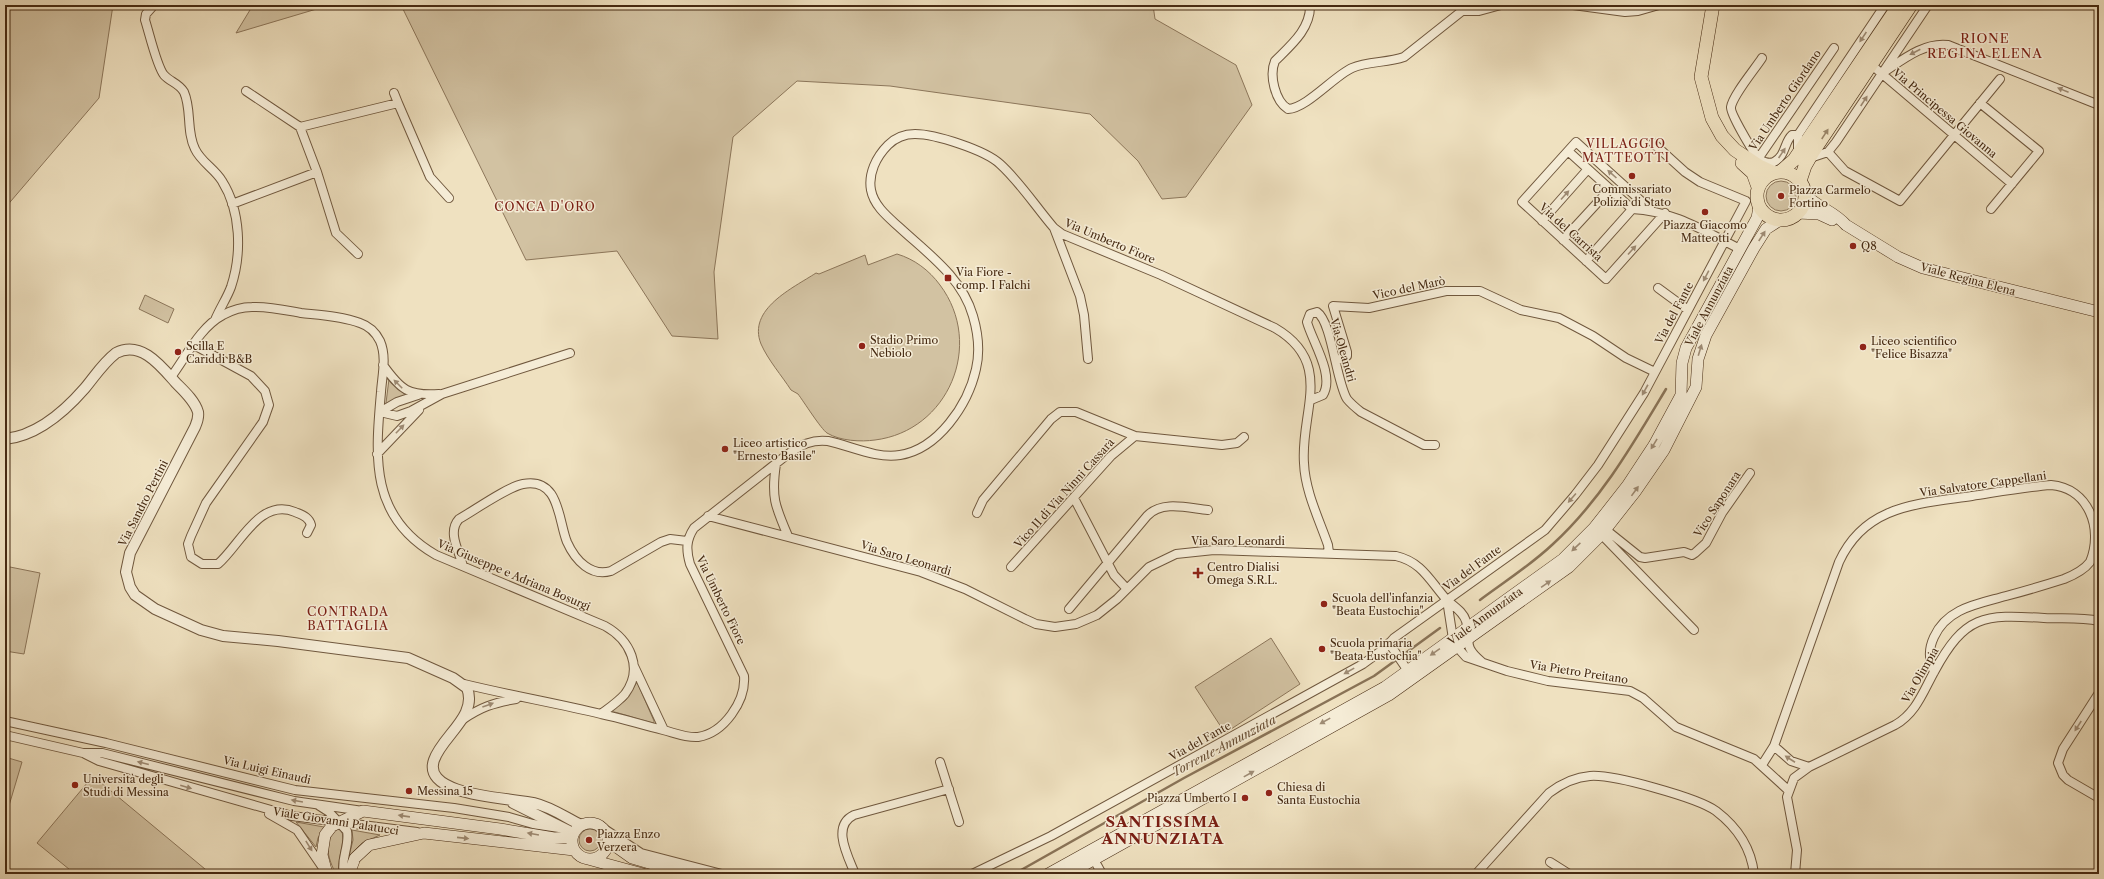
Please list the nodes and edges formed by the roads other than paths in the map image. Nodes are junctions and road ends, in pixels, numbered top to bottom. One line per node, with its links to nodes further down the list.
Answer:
1 (154, 5): 40 (street)
2 (1310, 5): 9 (street)
3 (1501, 5): 9 (street)
4 (1573, 5): 5 (street)
5 (1658, 5)
6 (1911, 5): 13 (main road)
7 (1928, 5): 14 (street)
8 (1894, 6): 13 (main road); 22 (street, one-way to 22)
9 (1461, 8)
10 (1712, 11): 29 (main road); 35 (main road)
11 (1834, 48): 29 (street, Via Umberto Giordano)
12 (1762, 58): 29 (street)
13 (1867, 61): 14 (street, Via Principessa Giovanna); 27 (main road); 28 (main road, one-way to 13)
14 (1881, 74): 20 (street, one-way to 14); 23 (street, Via Principessa Giovanna); 26 (street, one-way to 14)
15 (2000, 79): 19 (street)
16 (246, 91): 21 (street)
17 (394, 93): 18 (street)
18 (398, 103): 21 (street); 38 (street)
19 (1980, 103): 23 (street); 34 (street)
20 (2099, 104)
21 (300, 127): 31 (street)
22 (1798, 135): 27 (street); 29 (street, one-way to 22)
23 (1954, 135): 26 (street); 34 (street, Via Principessa Giovanna)
24 (1653, 143): 52 (street, Via del Fante)
25 (1568, 151): 30 (street); 39 (street, one-way to 25); 48 (street, Via del Carrista)
26 (1828, 152): 28 (street)
27 (1797, 154): 32 (main road)
28 (1810, 158): 33 (main road)
29 (1756, 161): 32 (main road)
30 (1588, 169): 36 (street); 48 (street, one-way to 30)
31 (317, 172): 40 (street); 54 (street)
32 (1777, 172): 33 (main road); 35 (main road)
33 (1800, 181): 37 (main road)
34 (2012, 184): 43 (street)
35 (1758, 187): 41 (main road)
36 (1610, 189): 42 (street); 51 (street)
37 (1806, 195): 46 (main road); 49 (main road)
38 (449, 198)
39 (1640, 200): 42 (street); 44 (street)
40 (232, 204): 59 (street)
41 (1759, 207): 47 (main road); 53 (main road, Viale Annunziata)
42 (1632, 209): 44 (street); 55 (street)
43 (1991, 209)
44 (1651, 210): 45 (street)
45 (1665, 213): 52 (street); 55 (street, Via del Carrista, one-way to 45)
46 (1798, 213): 47 (main road); 49 (main road)
47 (1780, 220): 65 (main road, Viale Annunziata, one-way to 47)
48 (1542, 221): 51 (street, Via del Carrista)
49 (1846, 225): 58 (main road, Viale Regina Elena)
50 (1054, 228): 62 (street); 71 (street, Via Umberto Fiore); 79 (street, Via Umberto Fiore)
51 (1563, 240): 55 (street, Via del Carrista)
52 (1724, 241): 53 (street); 57 (street, Via del Fante, one-way to 57)
53 (1740, 249): 66 (main road, Viale Annunziata)
54 (358, 254)
55 (1586, 260)
56 (1658, 288): 57 (street)
57 (1688, 310): 67 (street, Via del Fante)
58 (2099, 312)
59 (215, 320): 60 (street, Via Giuseppe e Adriana Bosurgi); 64 (street, Via Giuseppe e Adriana Bosurgi)
60 (194, 345): 68 (street, Via Giuseppe e Adriana Bosurgi); 86 (street)
61 (570, 353): 69 (street)
62 (1088, 359)
63 (1336, 362): 67 (street, Vico del Marò); 71 (street, Via Oleandri); 77 (street, Via Oleandri)
64 (383, 365): 70 (street, one-way to 64); 73 (street, Via Giuseppe e Adriana Bosurgi)
65 (1696, 367): 66 (main road); 85 (main road, Viale Annunziata, one-way to 65)
66 (1682, 371): 85 (main road, Viale Annunziata, one-way to 85)
67 (1655, 372): 94 (street, Via del Fante, one-way to 94)
68 (171, 377): 76 (street, Via Sandro Pertini); 105 (street, Via Sandro Pertini)
69 (442, 394): 70 (street); 72 (street)
70 (418, 395): 73 (street)
71 (1311, 400): 89 (street, Via Umberto Fiore)
72 (424, 404): 73 (street); 78 (street, one-way to 72)
73 (380, 412): 78 (street, Via Giuseppe e Adriana Bosurgi)
74 (1135, 436): 75 (street); 81 (street, Vico II di Via Ninni Cassarà); 83 (street)
75 (1244, 437)
76 (5, 439)
77 (1435, 446)
78 (377, 454): 91 (street, Via Giuseppe e Adriana Bosurgi)
79 (776, 464): 84 (street, Via Umberto Fiore); 87 (street)
80 (1750, 473): 85 (street, Vico Saponara)
81 (1074, 498): 90 (street); 92 (street, Vico II di Via Ninni Cassarà)
82 (1208, 510): 90 (street)
83 (977, 513)
84 (708, 516): 87 (street, Via Saro Leonardi); 88 (street, Via Umberto Fiore)
85 (1599, 530): 97 (street); 98 (main road, Viale Annunziata)
86 (307, 533)
87 (788, 536): 93 (street, Via Saro Leonardi)
88 (687, 541): 91 (street); 112 (street, Via Umberto Fiore)
89 (1329, 553): 93 (street, Via Saro Leonardi); 94 (street, Via Saro Leonardi)
90 (1108, 563): 93 (street); 95 (street)
91 (463, 566): 102 (street, Via Giuseppe e Adriana Bosurgi)
92 (1011, 567)
93 (1127, 588)
94 (1447, 600): 98 (street, Via Saro Leonardi); 99 (street); 100 (street, Via del Fante)
95 (1069, 608)
96 (2099, 621): 104 (street, Via Olimpia)
97 (1694, 630)
98 (1467, 634): 99 (main road, Viale Annunziata); 101 (street, Via Saro Leonardi)
99 (1455, 643): 101 (street, Via Pietro Preitano); 103 (main road, Viale Annunziata, one-way to 103); 106 (main road, Viale Annunziata)
100 (1390, 645): 103 (street); 146 (street, Via del Fante, one-way to 146)
101 (1482, 662): 117 (street, Via Pietro Preitano)
102 (634, 666): 109 (street, Via Giuseppe e Adriana Bosurgi); 112 (street, Via Giuseppe e Adriana Bosurgi)
103 (1407, 668): 106 (main road, Viale Annunziata)
104 (1934, 672): 114 (street, Via Salvatore Cappellani); 118 (street, Via Olimpia)
105 (464, 684): 108 (street, Via Umberto Fiore); 111 (street)
106 (1387, 691): 136 (main road, Viale Annunziata)
107 (2099, 693): 121 (street, one-way to 121)
108 (519, 698): 109 (street, Via Umberto Fiore); 111 (street, Via Umberto Fiore, one-way to 108)
109 (601, 714): 112 (street, Via Umberto Fiore)
110 (5, 721): 128 (street, Via Luigi Einaudi)
111 (460, 722): 122 (street)
112 (664, 730)
113 (5, 735): 115 (street, Viale Giovanni Palatucci)
114 (1774, 746): 117 (street, Via Salvatore Cappellani); 118 (street, one-way to 114)
115 (83, 752): 123 (street, Viale Giovanni Palatucci, one-way to 115); 124 (street, Viale Giovanni Palatucci, one-way to 124)
116 (940, 762): 119 (street)
117 (1762, 765): 120 (street, Via Pietro Preitano)
118 (1809, 767): 120 (street, Via Olimpia)
119 (949, 789): 130 (street); 145 (street)
120 (1788, 790): 153 (street)
121 (2099, 798)
122 (509, 801): 126 (street); 129 (street)
123 (317, 804): 125 (street, Viale Giovanni Palatucci); 127 (street)
124 (256, 807): 127 (street, Viale Giovanni Palatucci); 139 (street, one-way to 139)
125 (363, 811): 127 (main road); 133 (main road, Viale Giovanni Palatucci, one-way to 125)
126 (542, 817): 128 (street); 129 (street); 133 (street)
127 (339, 822): 132 (street, Viale Giovanni Palatucci); 139 (main road); 140 (street)
128 (528, 822): 133 (street, Via Luigi Einaudi)
129 (576, 822): 131 (main road); 133 (main road)
130 (960, 822)
131 (604, 828): 134 (main road); 144 (street)
132 (424, 833): 135 (main road, Viale Giovanni Palatucci, one-way to 135); 141 (main road)
133 (570, 833): 135 (main road)
134 (608, 841): 137 (main road); 143 (main road)
135 (574, 850): 137 (main road)
136 (1092, 856): 147 (main road, Viale Annunziata); 148 (main road, Viale Annunziata); 149 (street)
137 (588, 859): 142 (main road)
138 (1550, 862): 151 (street)
139 (326, 872)
140 (344, 874)
141 (349, 874)
142 (643, 874)
143 (687, 874)
144 (722, 874)
145 (854, 874)
146 (972, 874)
147 (1048, 874)
148 (1068, 874)
149 (1102, 874)
150 (1476, 874): 152 (street)
151 (1569, 874)
152 (1754, 874)
153 (1795, 874)

